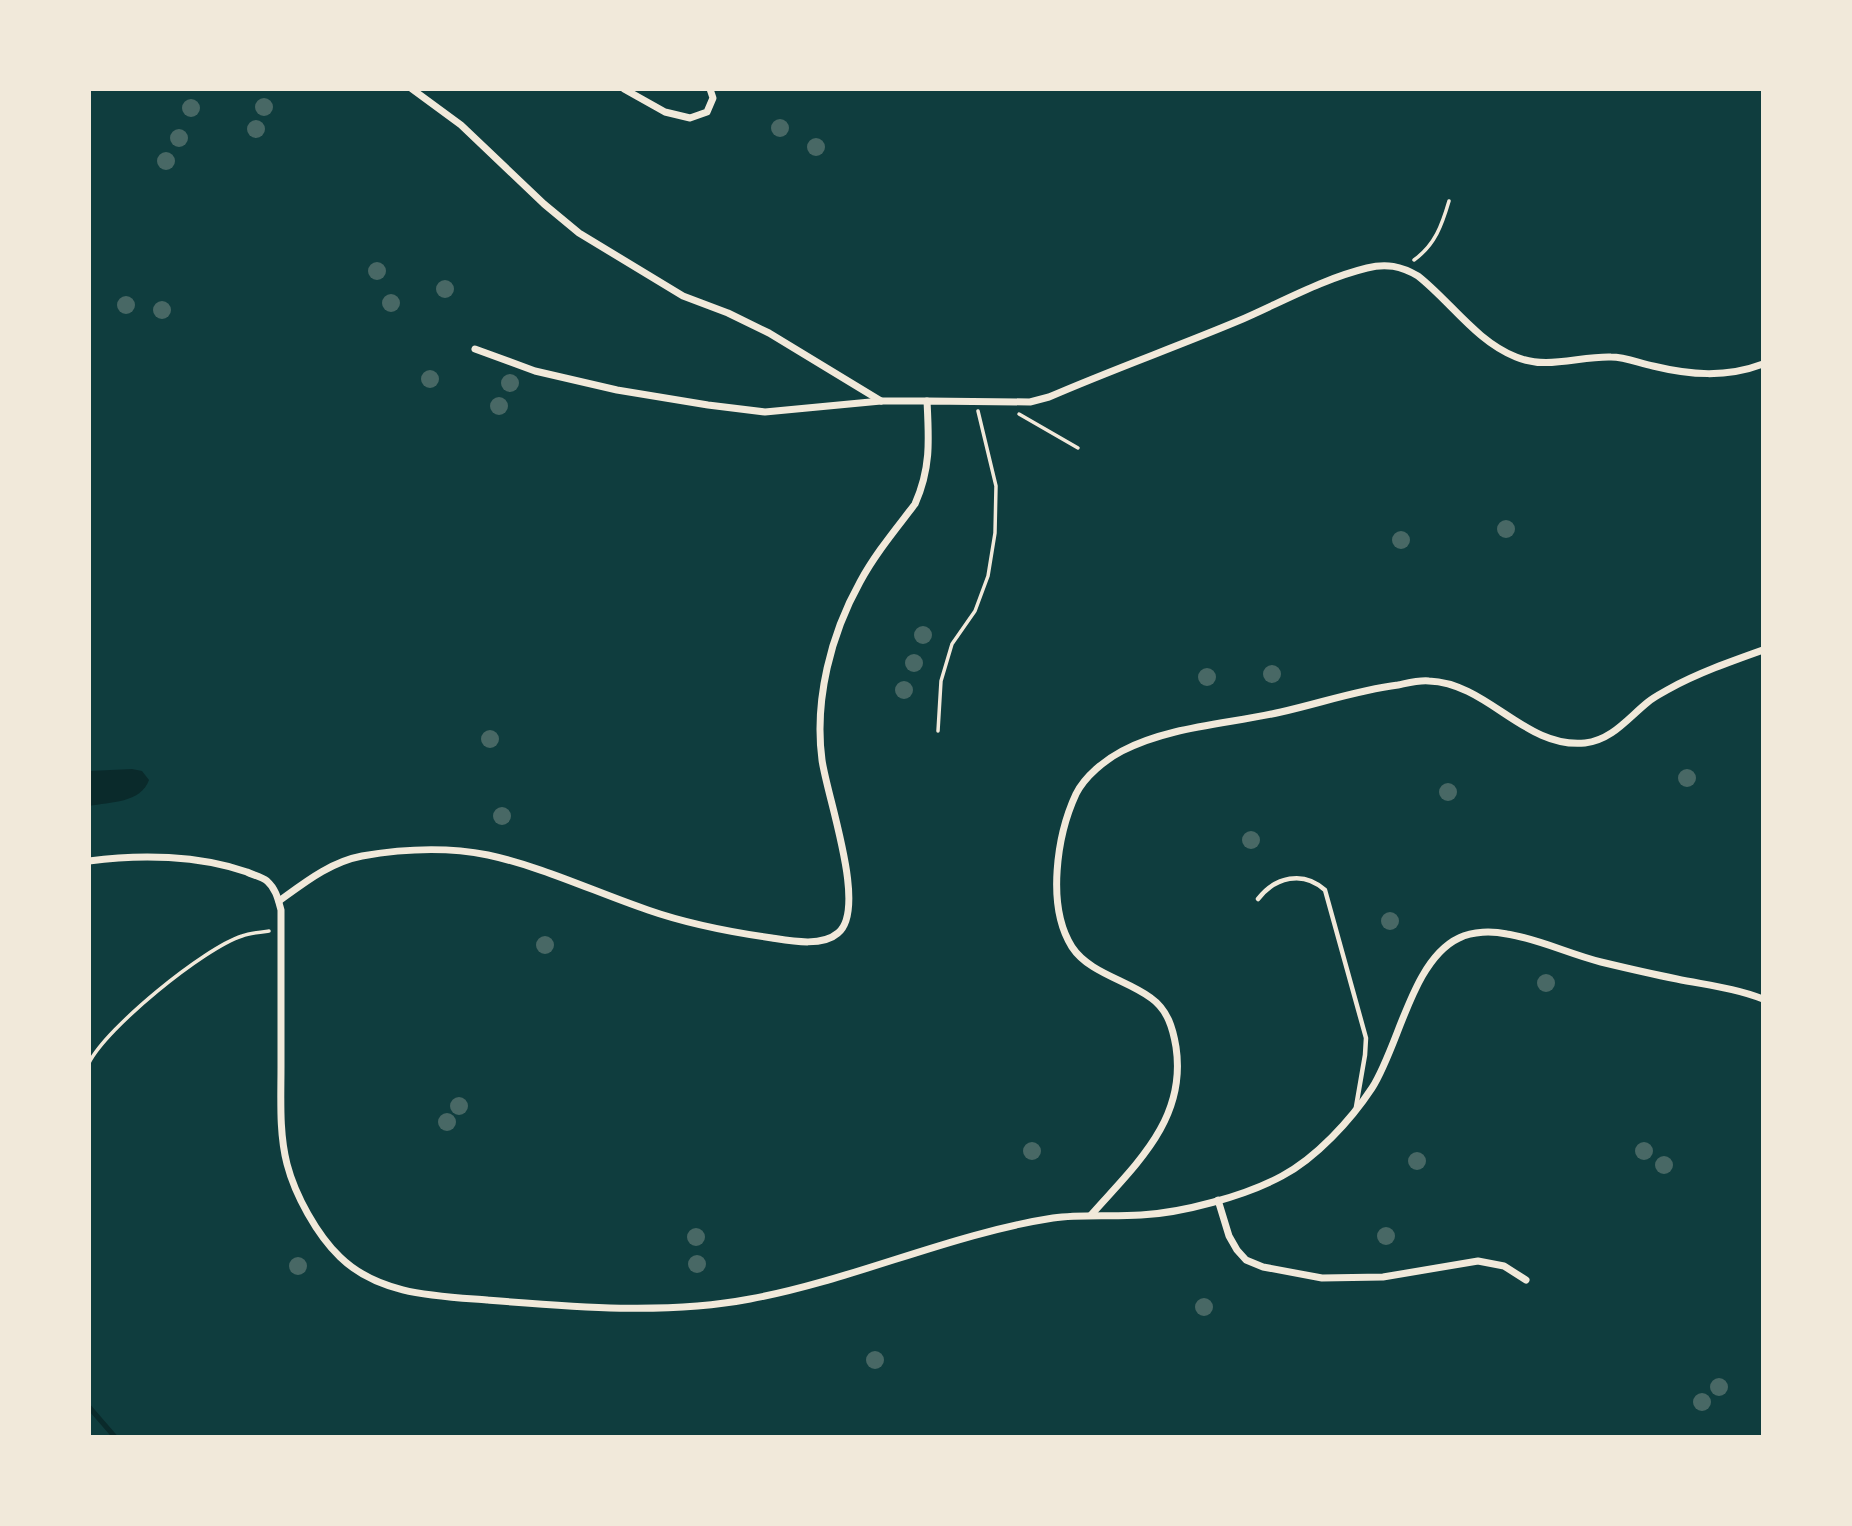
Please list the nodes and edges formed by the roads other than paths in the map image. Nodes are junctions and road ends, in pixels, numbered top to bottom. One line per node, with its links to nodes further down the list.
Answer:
1 (412, 89): 6 (street)
2 (624, 89): 3 (street)
3 (710, 89)
4 (475, 349): 6 (street)
5 (1763, 364): 7 (street)
6 (881, 401): 7 (street)
7 (927, 401): 11 (street)
8 (1763, 650): 15 (street)
9 (89, 861): 11 (street)
10 (1258, 899): 13 (lane)
11 (279, 901): 15 (street)
12 (1763, 999): 13 (street)
13 (1356, 1108): 14 (street)
14 (1218, 1200): 15 (street); 16 (street)
15 (1091, 1215)
16 (1525, 1280)

